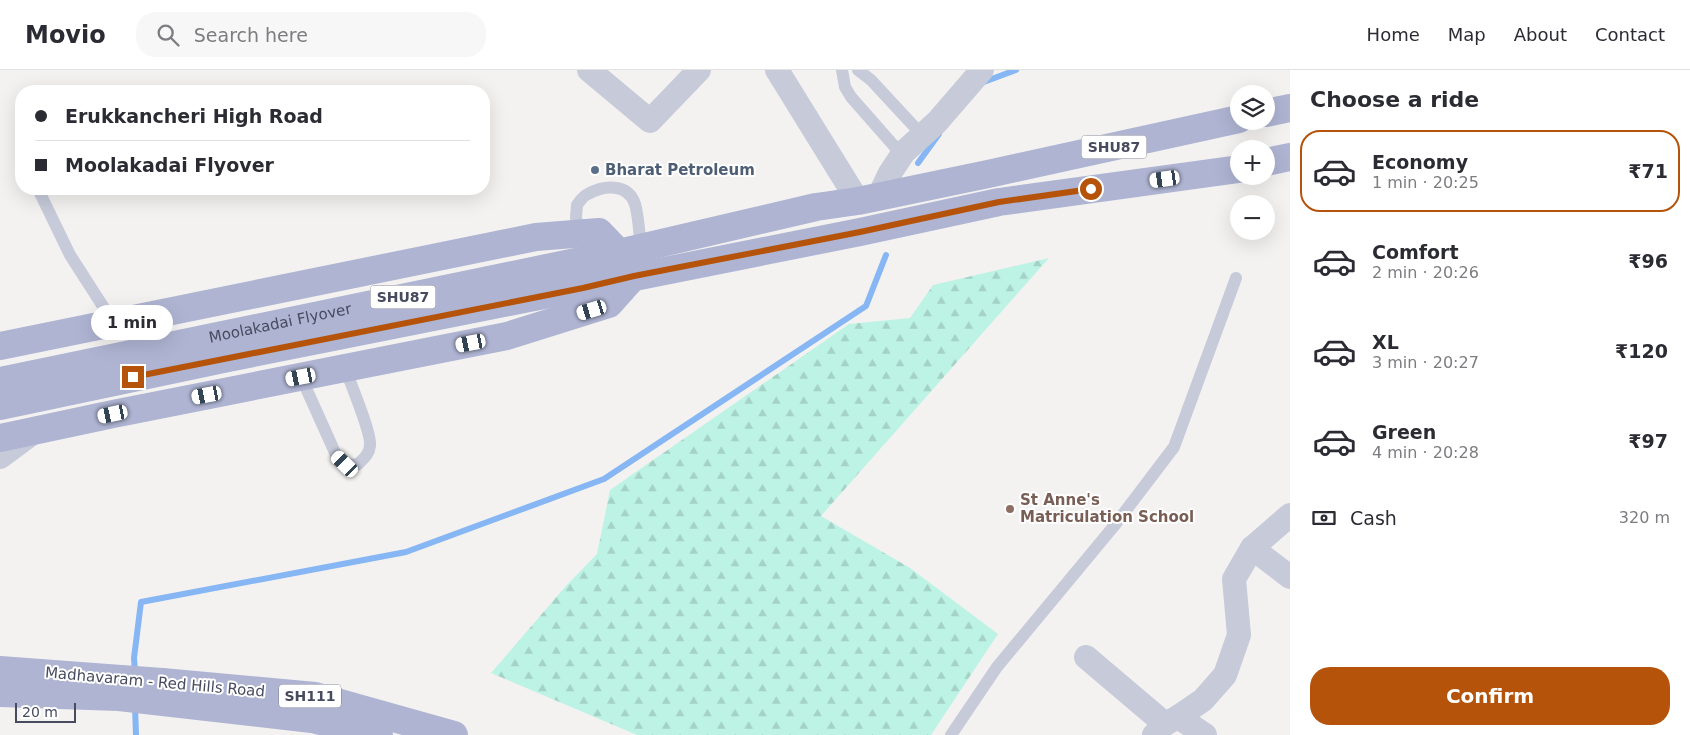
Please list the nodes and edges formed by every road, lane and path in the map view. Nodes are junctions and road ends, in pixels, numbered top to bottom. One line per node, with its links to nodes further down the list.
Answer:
1 (589, 70): 2 (street)
2 (700, 70)
3 (777, 70): 16 (street)
4 (842, 70): 11 (lane)
5 (858, 70): 10 (lane)
6 (982, 70): 10 (street)
7 (1290, 108): 8 (main road)
8 (1275, 111)
9 (1230, 121): 16 (main road, SHU87)
10 (922, 135): 11 (street)
11 (902, 155): 16 (street)
12 (1290, 157): 13 (main road)
13 (1275, 160)
14 (1230, 170): 19 (main road, SHU87)
15 (41, 195): 21 (lane)
16 (880, 196): 18 (main road, SHU87)
17 (579, 234): 18 (main road); 18 (lane); 21 (main road)
18 (630, 250): 23 (main road, Moolakadai Flyover / SHU87)
19 (634, 276): 23 (main road, Moolakadai Flyover / SHU87); 24 (main road)
20 (1236, 278): 42 (lane)
21 (113, 322): 22 (main road)
22 (0, 346)
23 (226, 346): 26 (main road, Moolakadai Flyover / SHU87); 27 (main road, Moolakadai Flyover / SHU87)
24 (345, 368): 25 (main road); 25 (lane)
25 (301, 377): 28 (main road)
26 (0, 381)
27 (0, 406)
28 (37, 430): 29 (main road); 30 (street)
29 (0, 438)
30 (0, 457)
31 (1290, 514): 32 (street)
32 (1252, 548): 33 (street); 39 (street)
33 (1290, 577)
34 (1086, 657): 39 (street)
35 (0, 670): 36 (main road, Madhavaram - Red Hills Road / SH111)
36 (120, 688): 37 (main road, Madhavaram - Red Hills Road / SH111, bridge); 38 (main road, Madhavaram - Red Hills Road / SH111)
37 (160, 692): 40 (main road, Madhavaram - Red Hills Road / SH111); 41 (main road, Madhavaram - Red Hills Road / SH111)
38 (0, 693)
39 (1166, 725): 43 (street)
40 (379, 735)
41 (454, 735)
42 (951, 735)
43 (1205, 735)

